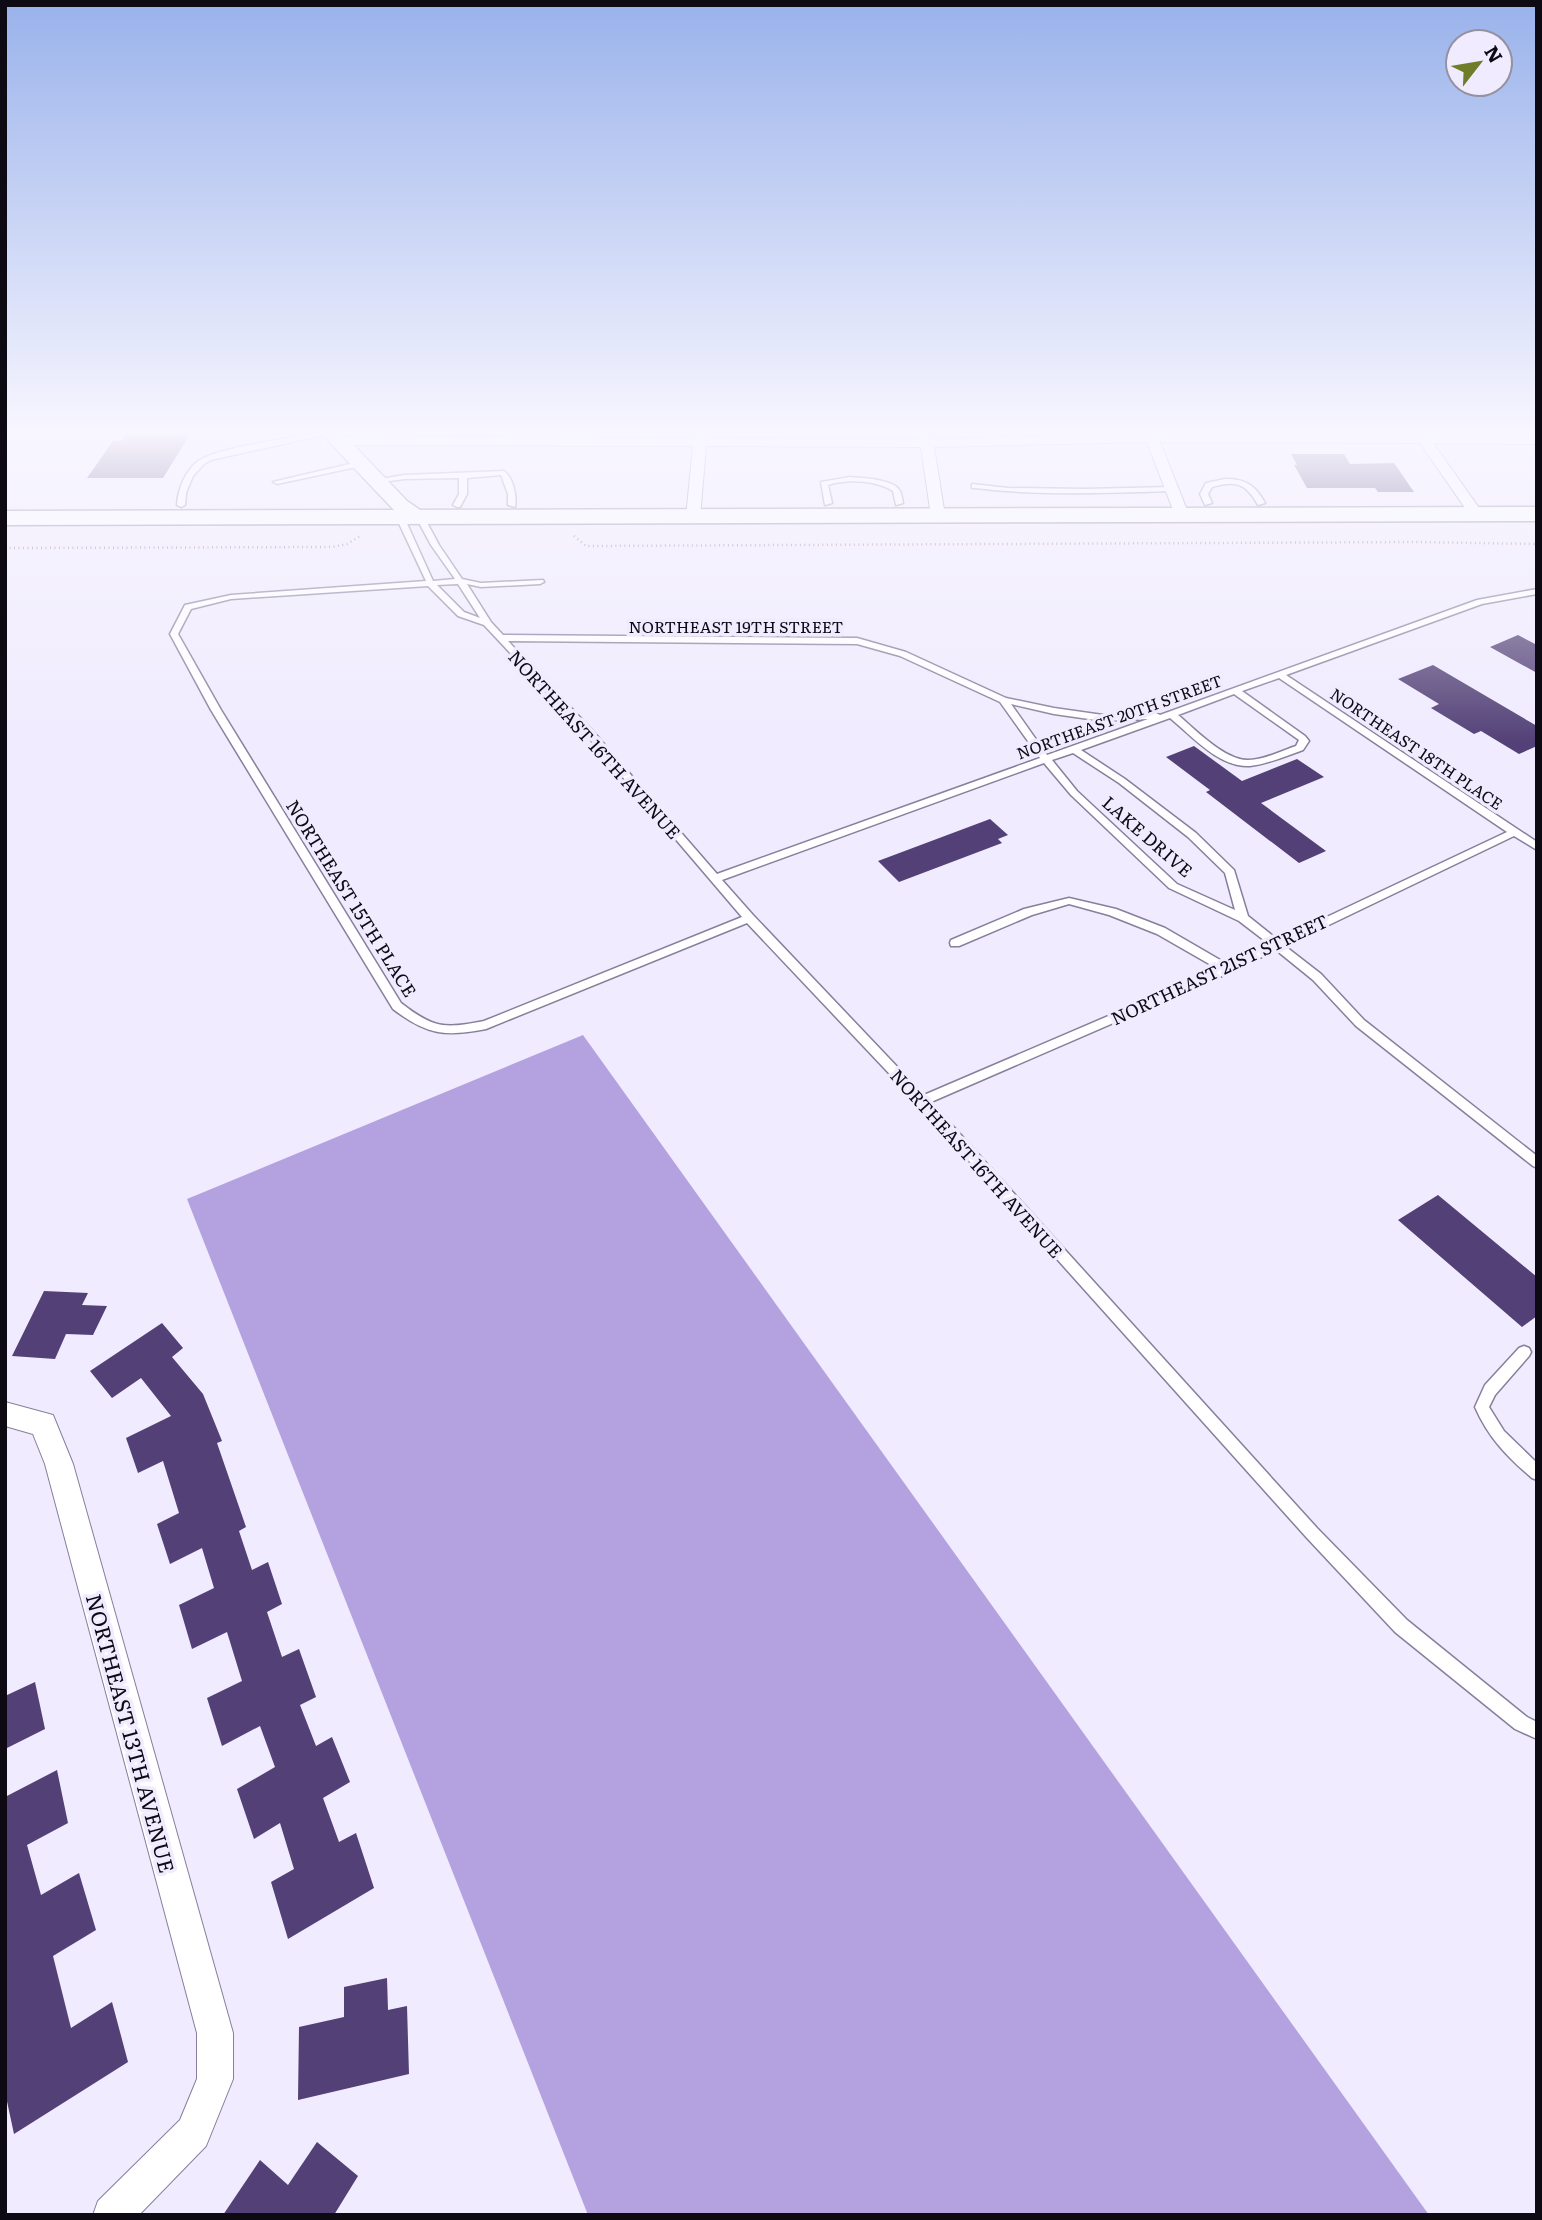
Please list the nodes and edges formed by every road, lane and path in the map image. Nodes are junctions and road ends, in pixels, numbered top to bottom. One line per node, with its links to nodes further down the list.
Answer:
1 (573, 536): 5 (path)
2 (358, 537): 6 (path)
3 (414, 537): 9 (lane)
4 (426, 537): 7 (lane)
5 (1537, 544)
6 (5, 548)
7 (461, 581): 8 (lane); 9 (lane); 11 (lane)
8 (540, 582)
9 (431, 584): 11 (lane, NORTHEAST 16TH AVENUE); 22 (lane, NORTHEAST 15TH PLACE)
10 (1537, 591): 13 (lane, NORTHEAST 20TH STREET)
11 (487, 623): 12 (lane, NORTHEAST 16TH AVENUE)
12 (501, 638): 15 (lane, NORTHEAST 19TH STREET); 21 (lane, NORTHEAST 16TH AVENUE)
13 (1280, 675): 14 (lane, NORTHEAST 20TH STREET); 19 (lane, NORTHEAST 18TH PLACE)
14 (1235, 691): 16 (lane, NORTHEAST 20TH STREET); 16 (lane)
15 (1003, 700): 16 (lane, NORTHEAST 19TH STREET); 18 (lane, LAKE DRIVE)
16 (1169, 715): 17 (lane, NORTHEAST 20TH STREET)
17 (1074, 749): 18 (lane, NORTHEAST 20TH STREET); 23 (lane)
18 (1045, 760): 21 (lane, NORTHEAST 20TH STREET); 23 (lane, LAKE DRIVE)
19 (1515, 832): 20 (lane, NORTHEAST 18TH PLACE); 25 (lane, NORTHEAST 21ST STREET)
20 (1537, 847)
21 (715, 879): 22 (lane, NORTHEAST 16TH AVENUE)
22 (748, 918): 27 (lane, NORTHEAST 16TH AVENUE)
23 (1243, 918): 25 (lane, LAKE DRIVE)
24 (955, 943): 26 (lane)
25 (1277, 944): 26 (lane, NORTHEAST 21ST STREET); 28 (lane, LAKE DRIVE)
26 (1227, 968): 27 (lane, NORTHEAST 21ST STREET)
27 (922, 1101): 32 (lane, NORTHEAST 16TH AVENUE)
28 (1537, 1163)
29 (1524, 1352): 31 (lane)
30 (7, 1414): 33 (street, NORTHEAST 13TH AVENUE)
31 (1537, 1474)
32 (1537, 1731)
33 (112, 2215)

